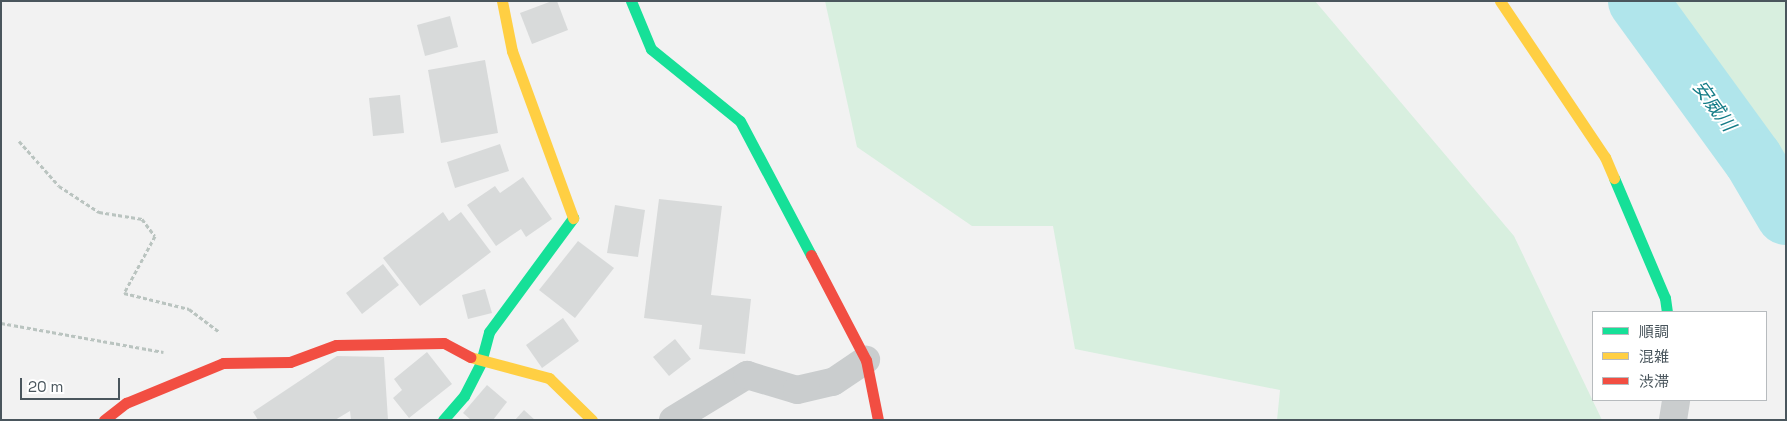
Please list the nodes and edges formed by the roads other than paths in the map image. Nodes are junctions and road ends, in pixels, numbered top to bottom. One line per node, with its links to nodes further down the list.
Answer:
1 (502, 1): 6 (street)
2 (631, 1): 5 (street)
3 (1500, 1): 4 (street)
4 (1668, 311)
5 (866, 360): 11 (street); 12 (street)
6 (481, 362): 8 (street); 9 (street); 10 (street)
7 (1676, 401): 13 (street)
8 (104, 420)
9 (443, 420)
10 (592, 420)
11 (673, 420)
12 (878, 420)
13 (1673, 420)

